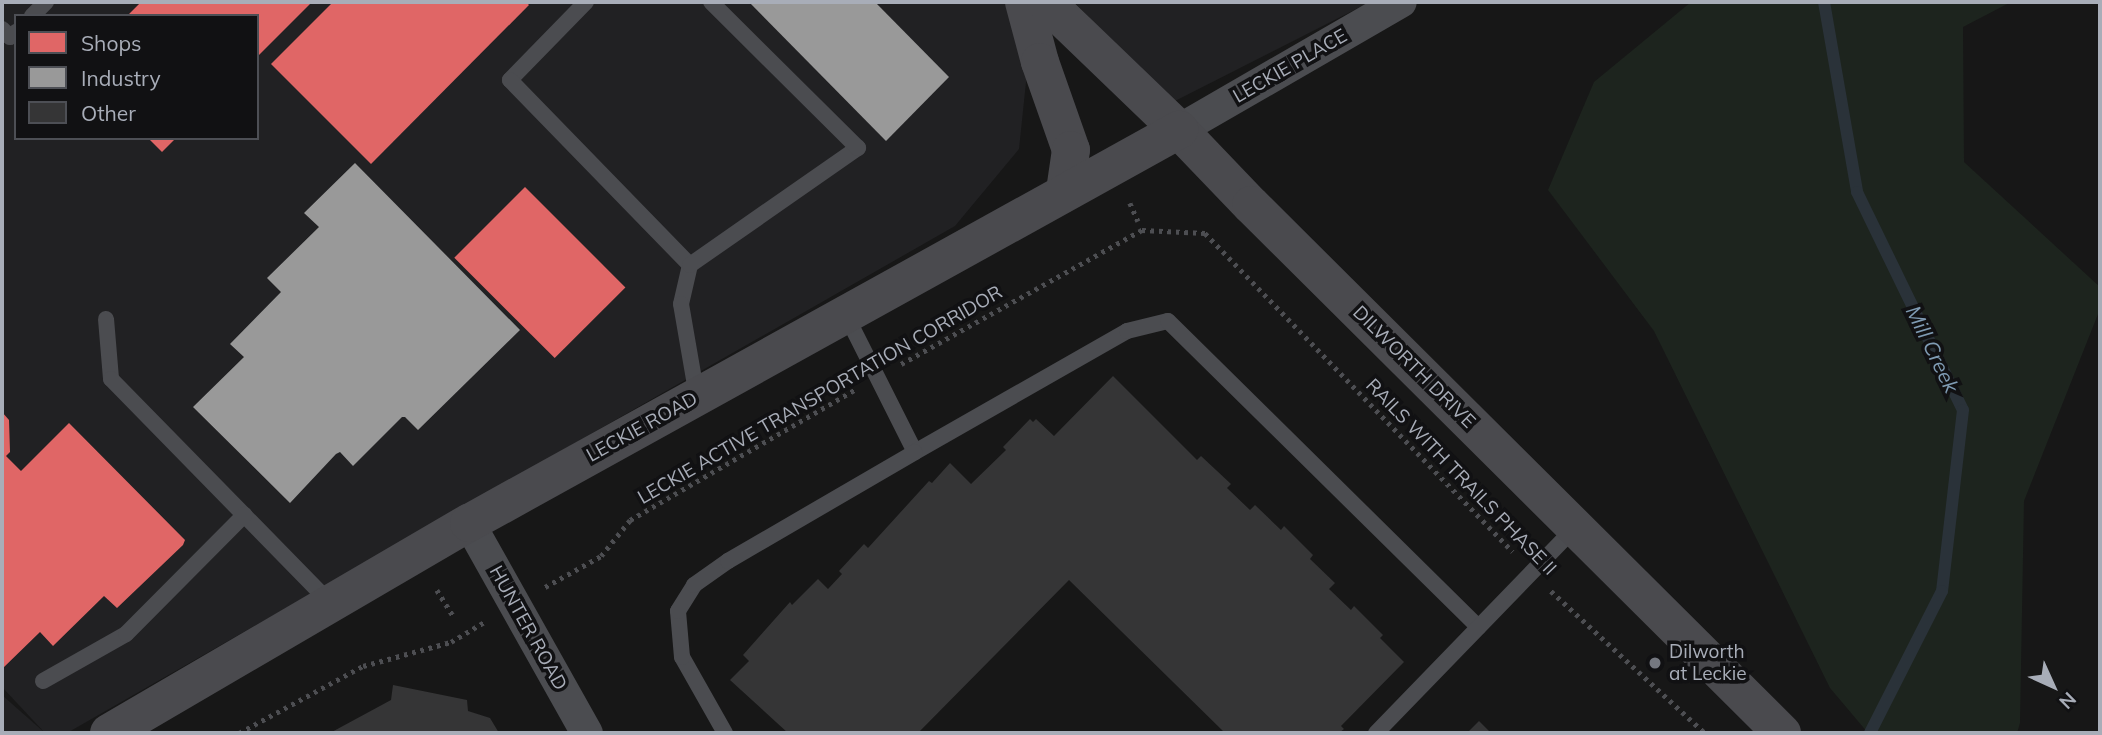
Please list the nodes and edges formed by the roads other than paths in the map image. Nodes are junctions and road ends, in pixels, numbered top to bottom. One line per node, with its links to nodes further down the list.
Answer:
1 (586, 2): 8 (lane)
2 (711, 2): 8 (lane)
3 (1024, 2): 7 (main road)
4 (1046, 2): 6 (main road, DILWORTH DRIVE)
5 (1401, 2): 6 (street, LECKIE PLACE)
6 (1179, 130): 7 (main road, LECKIE ROAD); 15 (main road, DILWORTH DRIVE)
7 (1065, 191): 9 (main road, LECKIE ROAD)
8 (690, 265): 11 (lane)
9 (845, 314): 11 (main road, LECKIE ROAD); 12 (lane)
10 (106, 319): 13 (lane)
11 (697, 397): 14 (main road, LECKIE ROAD)
12 (915, 452): 17 (lane); 21 (lane)
13 (244, 515): 16 (lane); 18 (lane)
14 (469, 523): 16 (main road, LECKIE ROAD); 20 (street, HUNTER ROAD)
15 (1575, 528): 17 (lane); 23 (main road, DILWORTH DRIVE)
16 (331, 604): 19 (main road, LECKIE ROAD)
17 (1478, 627): 22 (lane)
18 (43, 681)
19 (110, 733)
20 (587, 733)
21 (725, 733)
22 (1377, 733)
23 (1782, 733)

